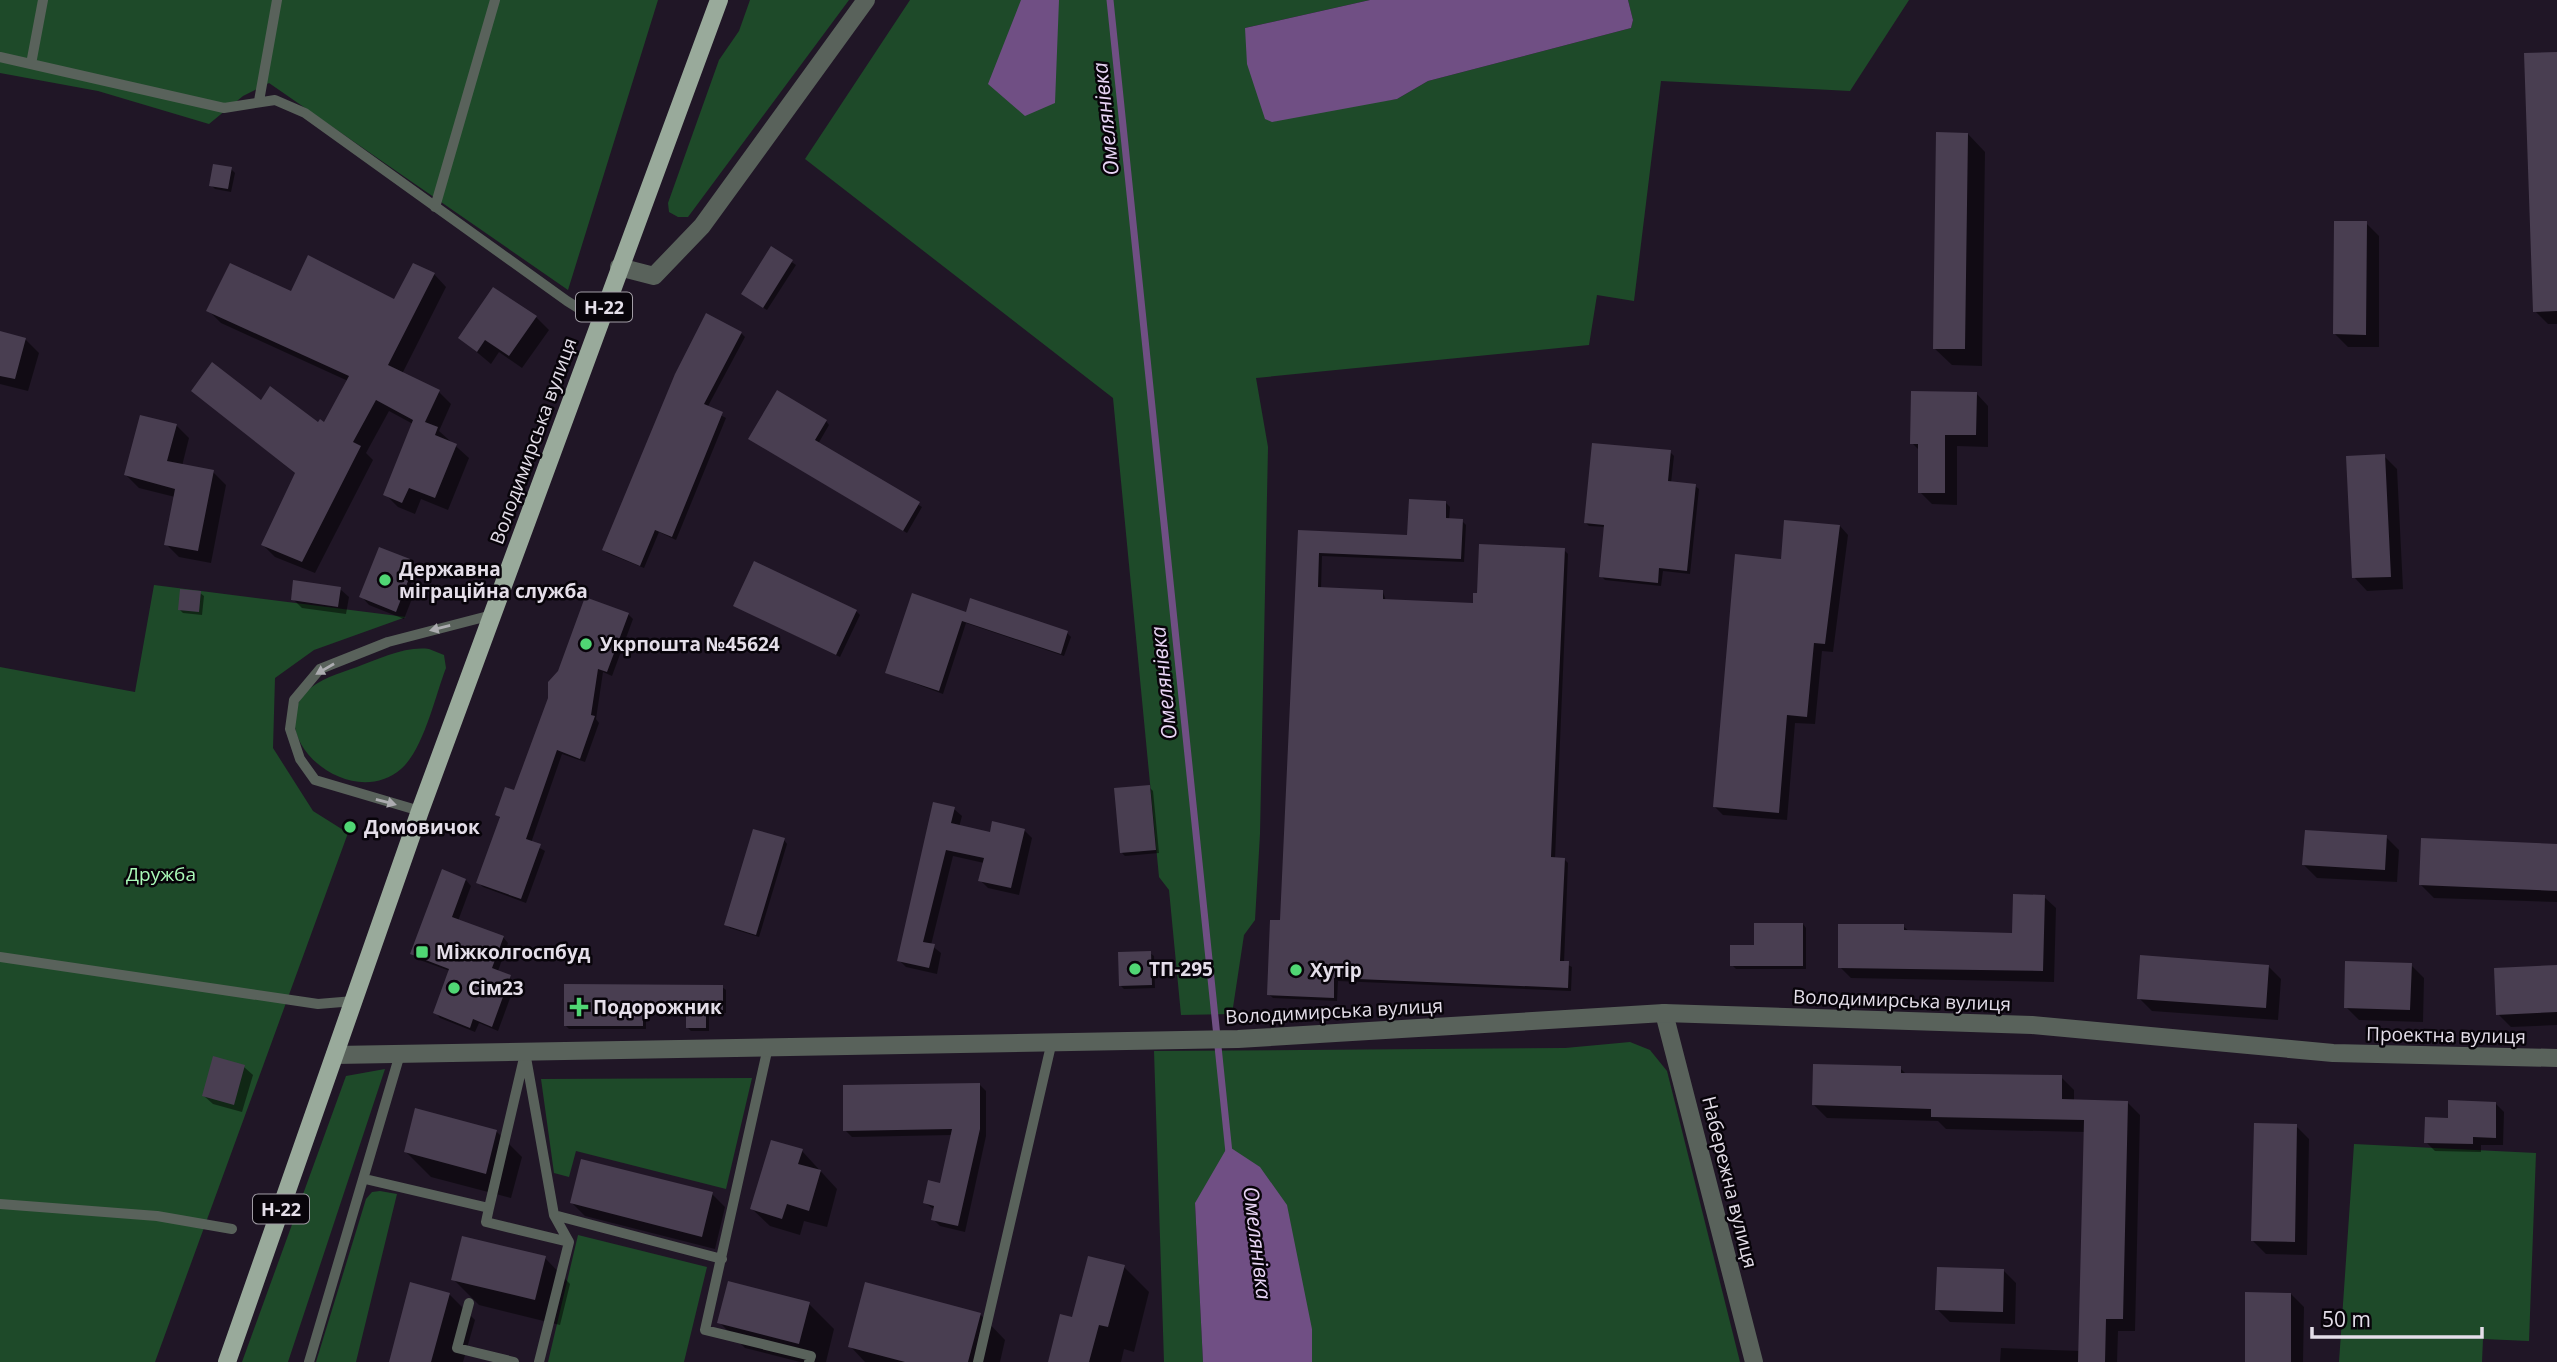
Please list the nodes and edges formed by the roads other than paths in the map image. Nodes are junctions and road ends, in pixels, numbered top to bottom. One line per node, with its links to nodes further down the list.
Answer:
1 (43, 0): 7 (lane)
2 (277, 0): 8 (lane)
3 (495, 0): 9 (lane)
4 (719, 0): 10 (main road, Володимирська вулиця / Н-22)
5 (866, 0): 10 (street)
6 (0, 57): 7 (lane)
7 (31, 64): 8 (lane)
8 (259, 101): 9 (lane)
9 (435, 207): 11 (lane)
10 (619, 267): 11 (main road, Володимирська вулиця / Н-22)
11 (599, 321): 12 (main road, Володимирська вулиця / Н-22)
12 (492, 615): 13 (main road, Володимирська вулиця / Н-22); 13 (lane, one-way to 13)
13 (420, 811): 15 (main road, Володимирська вулиця / Н-22)
14 (0, 957): 15 (lane)
15 (354, 1002): 22 (main road, Володимирська вулиця / Н-22)
16 (1664, 1013): 17 (street, Володимирська вулиця); 21 (street, Володимирська вулиця); 38 (street, Набережна вулиця)
17 (1052, 1041): 18 (street, Володимирська вулиця); 37 (lane)
18 (768, 1047): 19 (street, Володимирська вулиця); 30 (lane)
19 (525, 1052): 20 (street, Володимирська вулиця); 26 (lane); 27 (lane)
20 (400, 1054): 22 (street, Володимирська вулиця); 24 (lane)
21 (2333, 1054): 23 (street, Проектна вулиця)
22 (335, 1055): 32 (main road, Володимирська вулиця / Н-22)
23 (2557, 1058)
24 (365, 1179): 26 (lane); 33 (lane)
25 (0, 1204): 28 (lane)
26 (489, 1208): 29 (lane)
27 (554, 1215): 29 (lane); 30 (lane)
28 (232, 1229)
29 (569, 1242): 35 (lane)
30 (722, 1259): 36 (lane)
31 (469, 1303): 34 (lane)
32 (227, 1362)
33 (309, 1362)
34 (514, 1362)
35 (539, 1362)
36 (809, 1362)
37 (978, 1362)
38 (1754, 1362)

